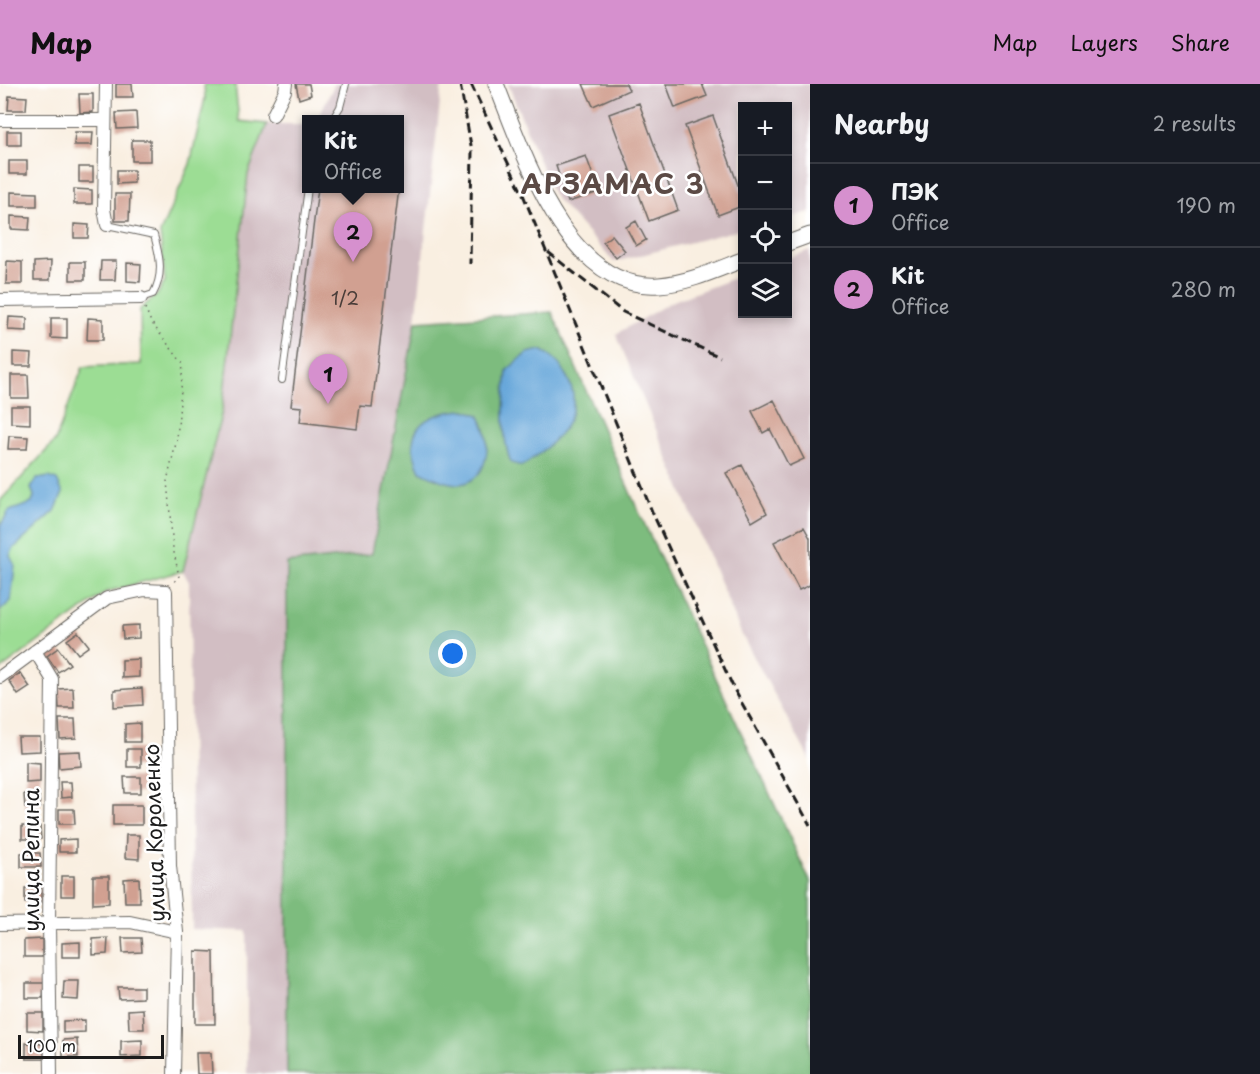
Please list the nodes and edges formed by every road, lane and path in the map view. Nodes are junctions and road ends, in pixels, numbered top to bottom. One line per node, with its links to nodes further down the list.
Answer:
1 (106, 84): 8 (street)
2 (286, 84): 5 (street)
3 (346, 84): 6 (lane)
4 (496, 84): 13 (street)
5 (273, 115)
6 (335, 115)
7 (0, 120): 8 (street)
8 (105, 120): 10 (street)
9 (307, 193): 16 (lane)
10 (107, 225): 14 (lane)
11 (810, 235): 12 (street)
12 (792, 242)
13 (738, 262)
14 (141, 298): 15 (street); 17 (path)
15 (0, 300)
16 (282, 380)
17 (166, 591): 18 (street); 22 (street, улица Короленко)
18 (35, 651): 19 (street); 20 (street, улица Репина)
19 (0, 677)
20 (49, 923): 21 (street); 22 (street); 23 (street, улица Репина)
21 (0, 924)
22 (177, 932): 24 (street, улица Короленко)
23 (51, 1074)
24 (174, 1074)

